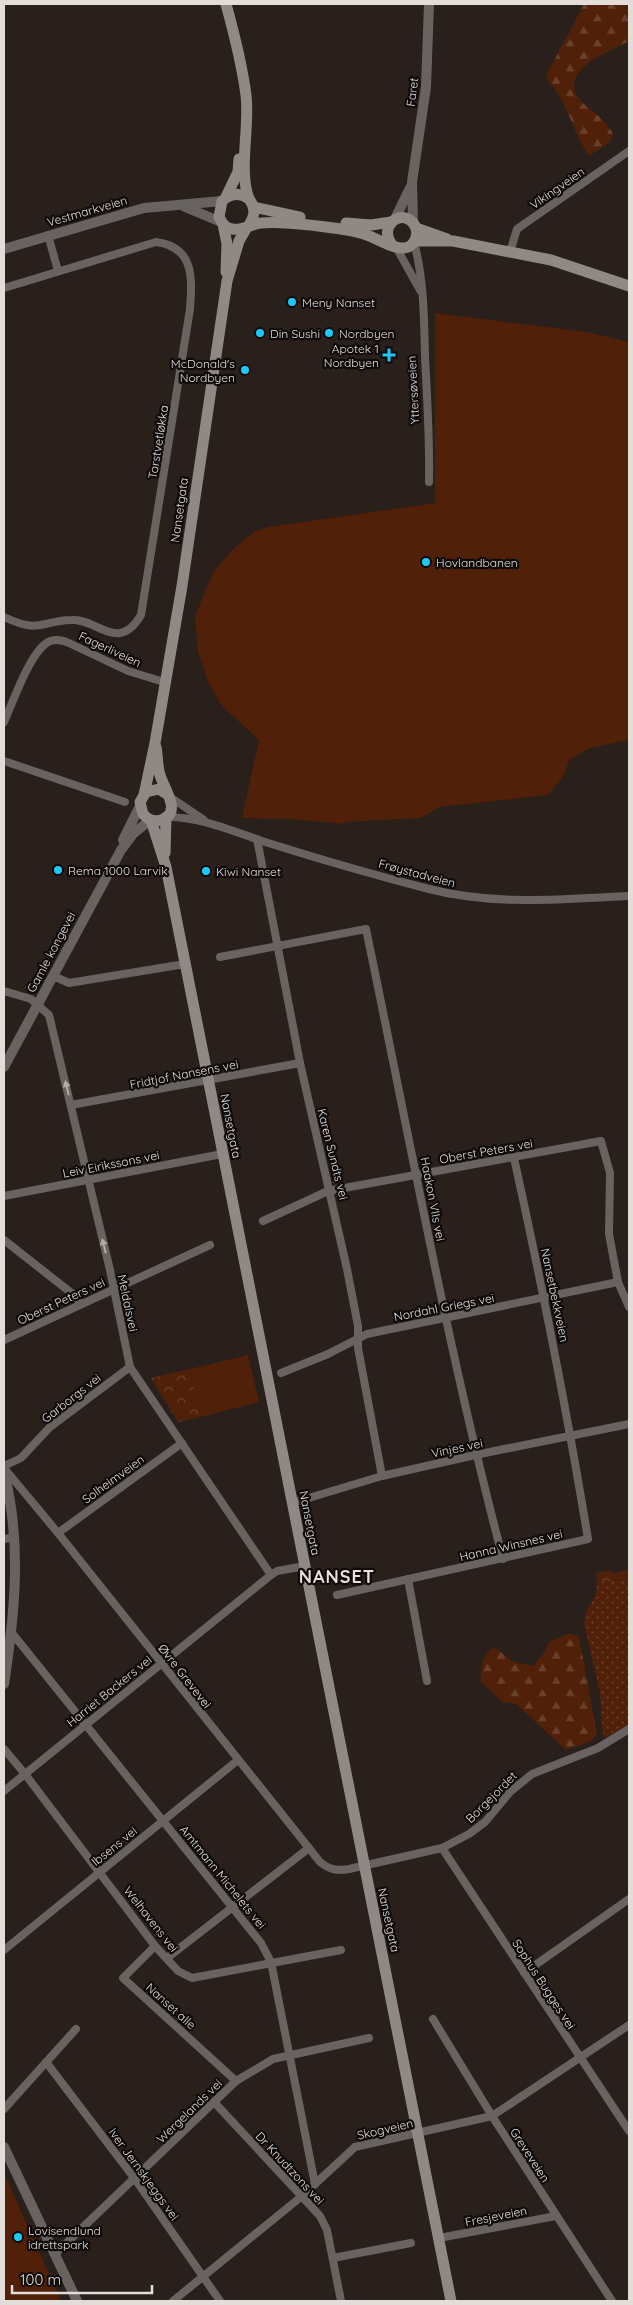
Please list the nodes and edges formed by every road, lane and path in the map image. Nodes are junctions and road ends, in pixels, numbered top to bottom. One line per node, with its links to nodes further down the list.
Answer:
1 (226, 4): 3 (main road)
2 (430, 4): 5 (street, Faret)
3 (240, 65): 6 (main road); 7 (main road)
4 (629, 151): 18 (street, Vikingveien)
5 (412, 182): 9 (street, Faret); 11 (street, Faret)
6 (224, 199): 7 (main road); 8 (street, Vestmarkveien); 10 (main road)
7 (251, 203): 9 (main road); 12 (main road)
8 (179, 205): 10 (street, Vestmarkveien); 13 (street, Vestmarkveien)
9 (393, 221): 11 (main road); 16 (main road)
10 (222, 223): 12 (main road); 20 (main road, Nansetgata)
11 (415, 225): 14 (main road); 15 (main road)
12 (248, 226): 16 (main road); 20 (main road, Nansetgata)
13 (48, 235): 17 (street, Vestmarkveien); 19 (street)
14 (453, 241): 15 (main road); 18 (main road)
15 (415, 242): 16 (main road); 23 (street, Yttersøveien)
16 (394, 246): 23 (street, Yttersøveien)
17 (4, 249)
18 (510, 252): 21 (main road)
19 (58, 271): 22 (street, Torstvetløkka); 25 (street, Torstvetløkka)
20 (227, 282): 26 (main road, Nansetgata)
21 (629, 286)
22 (4, 288)
23 (424, 296): 24 (street, Yttersøveien)
24 (429, 482)
25 (4, 617)
26 (164, 682): 27 (street, Fagerliveien); 28 (main road, Nansetgata)
27 (4, 722)
28 (155, 743): 30 (main road, Nansetgata); 31 (main road, Nansetgata)
29 (4, 761): 32 (street)
30 (168, 795): 31 (main road); 33 (main road); 35 (street, Frøystadveien)
31 (142, 801): 34 (main road); 37 (street, Gamle kongevei)
32 (125, 802)
33 (167, 817): 34 (main road); 35 (street, Frøystadveien); 38 (main road, Nansetgata)
34 (150, 820): 37 (street, Gamle kongevei); 38 (main road, Nansetgata)
35 (205, 821): 36 (street, Frøystadveien)
36 (257, 839): 39 (street, Frøystadveien); 40 (street, Karen Sundts vei)
37 (121, 850): 43 (street, Gamle kongevei)
38 (166, 867): 42 (main road, Nansetgata)
39 (629, 896)
40 (278, 945): 41 (street); 46 (street, Karen Sundts vei); 52 (street, Haakon VIIs vei)
41 (220, 957)
42 (185, 964): 43 (street); 48 (main road, Nansetgata)
43 (52, 976): 45 (street, Gamle kongevei)
44 (4, 991): 45 (street)
45 (38, 1003): 47 (street, Gamle kongevei); 49 (street, Meldalsvei, one-way to 45)
46 (300, 1063): 48 (street, Fridtjof Nansens vei); 54 (street, Karen Sundts vei)
47 (4, 1067)
48 (208, 1081): 49 (street, Fridtjof Nansens vei); 50 (main road, Nansetgata)
49 (71, 1105): 53 (street, Meldalsvei)
50 (222, 1154): 53 (street, Leiv Eirikssons vei); 76 (main road, Nansetgata)
51 (514, 1158): 52 (street, Oberst Peters vei); 59 (street, Oberst Peters vei); 61 (street, Nansetbekkveien)
52 (417, 1175): 54 (street, Oberst Peters vei); 64 (street, Haakon VIIs vei)
53 (88, 1180): 55 (street, Leiv Eirikssons vei); 60 (street, Meldalsvei, one-way to 53)
54 (328, 1191): 56 (street, Oberst Peters vei); 65 (street, Karen Sundts vei)
55 (4, 1196)
56 (263, 1221)
57 (4, 1240): 62 (street)
58 (210, 1245): 60 (street, Oberst Peters vei)
59 (618, 1282): 61 (street, Nordahl Griegs vei); 63 (street)
60 (113, 1289): 62 (street, Oberst Peters vei); 67 (street, Meldalsvei)
61 (545, 1298): 64 (street, Nordahl Griegs vei); 70 (street, Nansetbekkveien)
62 (81, 1304): 66 (street, Oberst Peters vei)
63 (629, 1307)
64 (444, 1317): 65 (street, Nordahl Griegs vei); 72 (street, Haakon VIIs vei)
65 (358, 1338): 68 (street, Nordahl Griegs vei); 75 (street, Karen Sundts vei)
66 (4, 1340)
67 (130, 1367): 71 (street, Meldalsvei); 73 (street, Garborgs vei)
68 (281, 1373)
69 (629, 1424): 70 (street, Vinjes vei)
70 (572, 1436): 72 (street, Vinjes vei); 80 (street, Hanna Winsnes vei)
71 (182, 1443): 77 (street, Solheimveien); 82 (street, Meldalsvei)
72 (475, 1455): 75 (street, Vinjes vei); 80 (street, Haakon VIIs vei)
73 (4, 1467): 77 (street, Øvre Grevevei)
74 (4, 1472): 78 (street)
75 (382, 1476): 76 (street, Vinjes vei)
76 (292, 1503): 81 (main road, Nansetgata)
77 (58, 1532): 86 (street, Øvre Grevevei)
78 (15, 1537): 79 (street); 85 (street)
79 (4, 1539)
80 (503, 1559): 83 (street, Hanna Winsnes vei)
81 (304, 1566): 82 (street, Harriet Backers vei); 98 (main road, Nansetgata)
82 (271, 1575): 86 (street, Harriet Backers vei)
83 (408, 1580): 84 (street, Hanna Winsnes vei); 87 (street)
84 (337, 1595)
85 (10, 1625): 88 (street); 89 (street, Amtmann Michelets vei)
86 (161, 1664): 89 (street, Harriet Backers vei); 92 (street, Øvre Grevevei)
87 (427, 1681)
88 (4, 1684)
89 (85, 1724): 93 (street, Harriet Backers vei); 95 (street, Amtmann Michelets vei)
90 (629, 1729): 97 (street, Borgejordet)
91 (4, 1749): 93 (street, Welhavens vei)
92 (238, 1760): 95 (street, Ibsens vei); 96 (street, Øvre Grevevei)
93 (25, 1774): 94 (street, Harriet Backers vei); 99 (street, Welhavens vei)
94 (4, 1791)
95 (163, 1820): 99 (street, Ibsens vei); 101 (street, Amtmann Michelets vei)
96 (309, 1848): 98 (street, Øvre Grevevei); 101 (street)
97 (442, 1848): 98 (street, Borgejordet); 107 (street, Sophus Bugges vei)
98 (364, 1866): 120 (main road, Nansetgata)
99 (100, 1872): 102 (street, Welhavens vei); 103 (street, Ibsens vei)
100 (629, 1899): 107 (street)
101 (232, 1907): 105 (street); 106 (street, Amtmann Michelets vei)
102 (155, 1946): 105 (street, Welhavens vei); 115 (street, Nanset alle)
103 (4, 1950)
104 (341, 1950): 106 (street, Welhavens vei)
105 (167, 1958): 106 (street, Welhavens vei)
106 (271, 1962): 112 (street, Amtmann Michelets vei)
107 (524, 1973): 113 (street, Sophus Bugges vei)
108 (433, 2019): 118 (street, Greveveien)
109 (629, 2025): 113 (street, Skogveien)
110 (76, 2029): 114 (street)
111 (369, 2038): 112 (street, Wergelands vei)
112 (289, 2054): 115 (street, Wergelands vei); 123 (street, Amtmann Michelets vei)
113 (580, 2058): 118 (street, Skogveien); 119 (street, Sophus Bugges vei)
114 (46, 2062): 117 (street); 122 (street, Iver Jernskjeggs vei)
115 (236, 2081): 116 (street, Wergelands vei)
116 (214, 2102): 122 (street, Wergelands vei); 124 (street, Dr Knudtzons vei)
117 (4, 2109)
118 (492, 2116): 120 (street, Skogveien); 125 (street, Greveveien)
119 (629, 2131)
120 (418, 2133): 123 (street, Skogveien); 126 (main road, Nansetgata)
121 (4, 2147): 128 (street)
122 (135, 2179): 128 (street, Wergelands vei); 130 (street, Iver Jernskjeggs vei)
123 (315, 2184): 124 (street, Skogveien)
124 (302, 2196): 129 (street, Dr Knudtzons vei); 130 (street, Skogveien)
125 (556, 2216): 126 (street, Fresjeveien); 136 (street, Greveveien)
126 (439, 2238): 135 (main road, Nansetgata)
127 (411, 2243): 129 (street)
128 (55, 2254): 131 (street)
129 (333, 2258): 134 (street, Dr Knudtzons vei)
130 (203, 2276): 132 (street, Skogveien); 133 (street, Iver Jernskjeggs vei)
131 (77, 2301)
132 (172, 2301)
133 (220, 2301)
134 (342, 2301)
135 (451, 2301)
136 (612, 2301)

